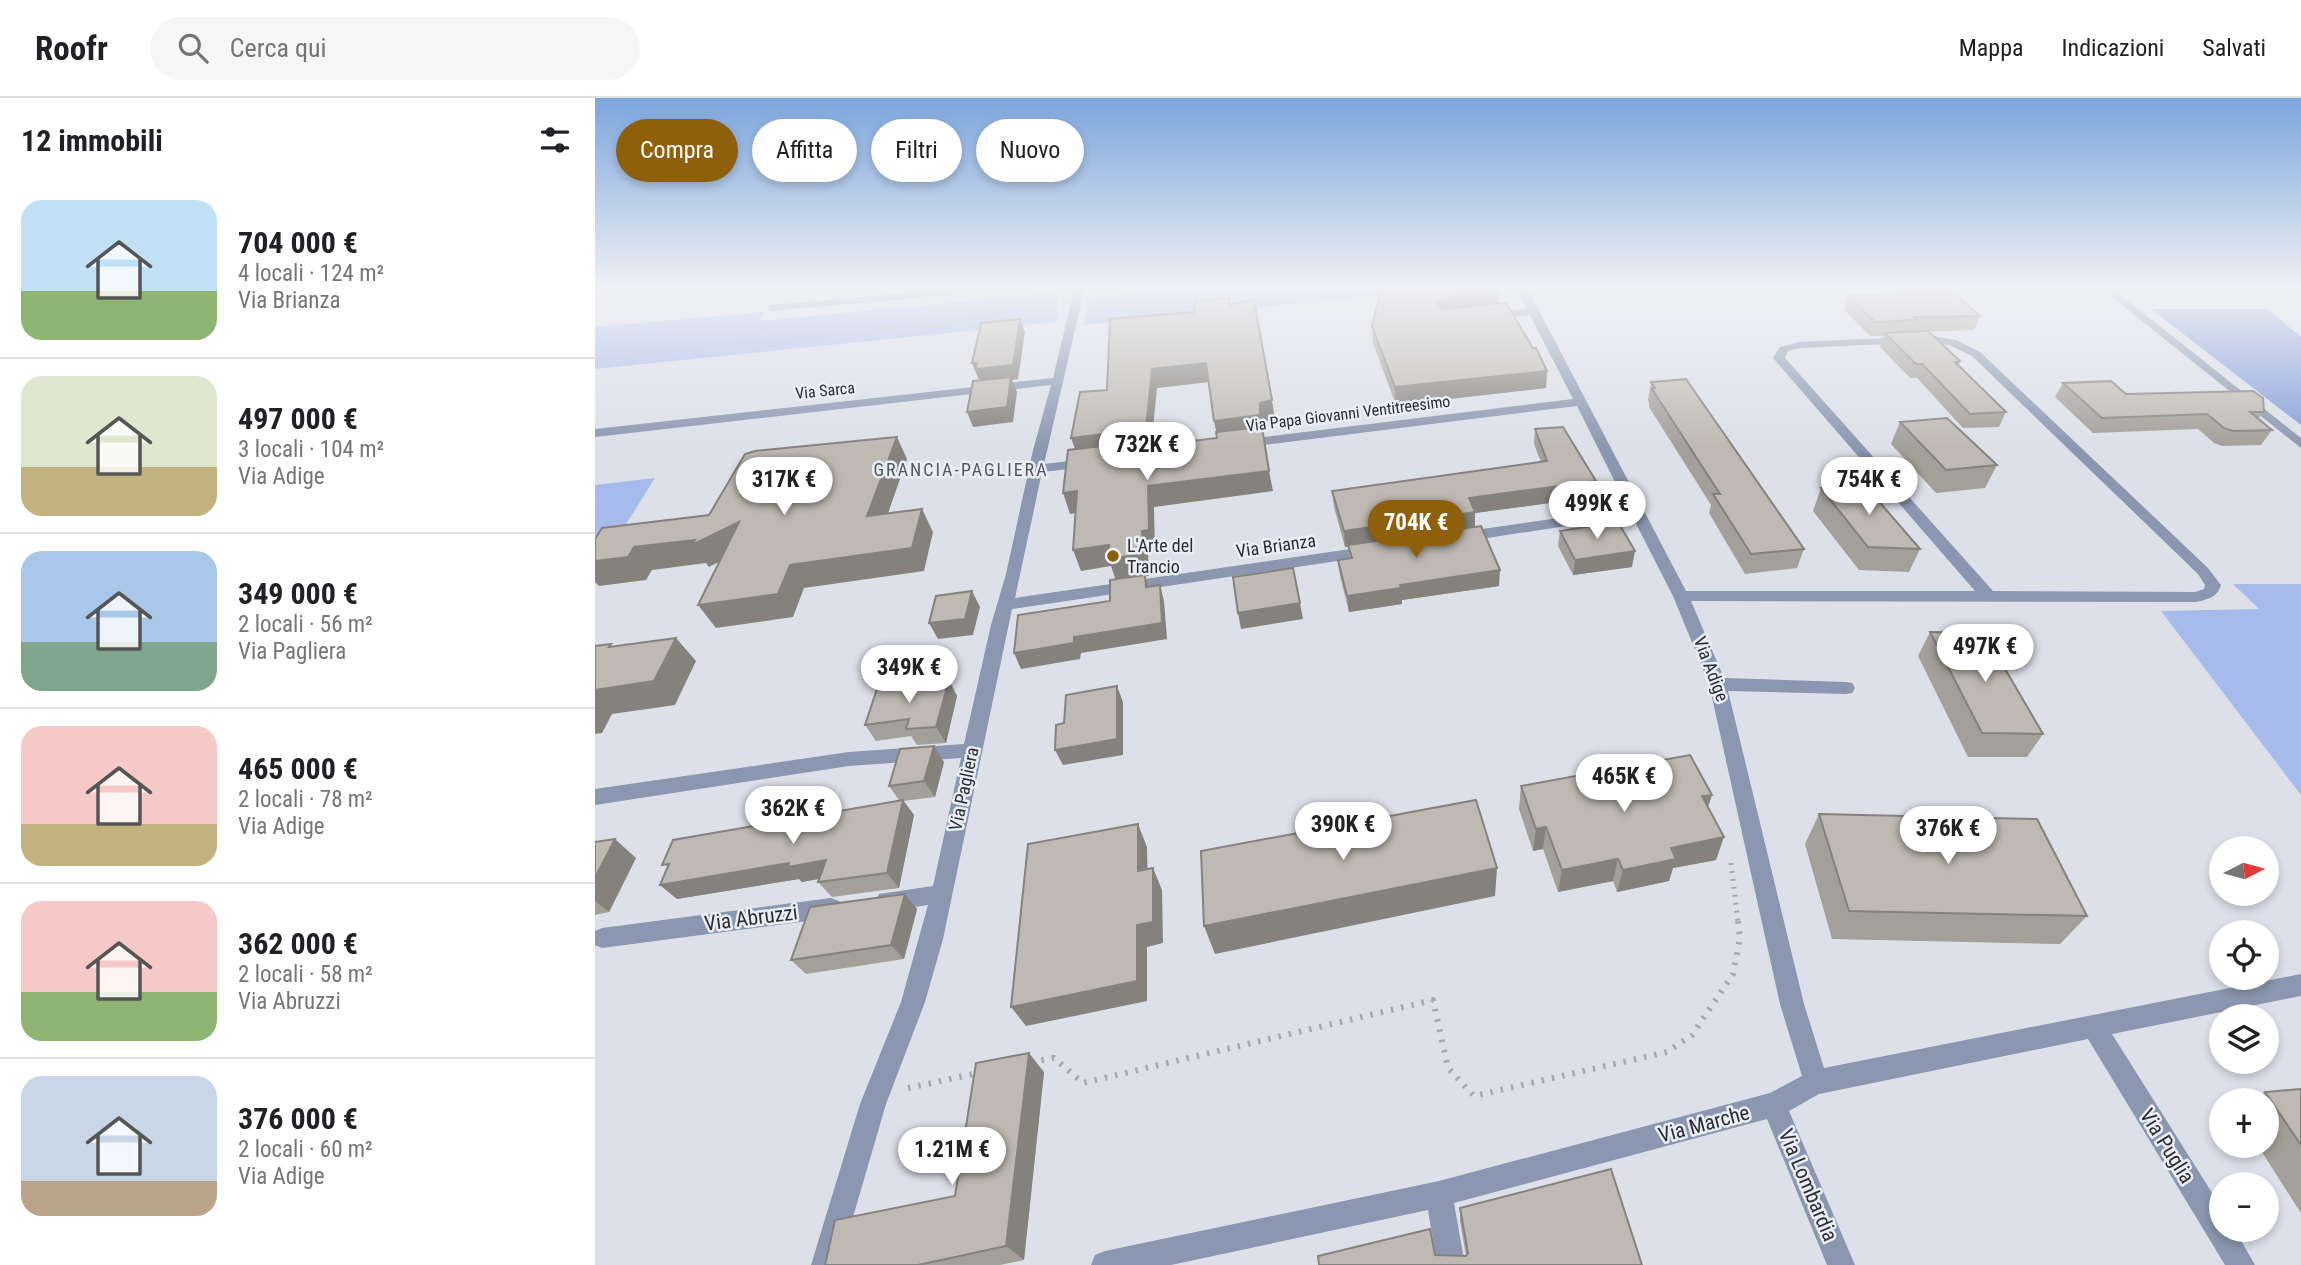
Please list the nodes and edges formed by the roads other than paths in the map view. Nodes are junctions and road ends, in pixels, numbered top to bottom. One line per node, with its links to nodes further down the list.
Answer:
1 (1067, 340): 6 (street, Via Pagliera)
2 (1549, 340): 7 (street, Via Adige)
3 (1919, 340): 17 (street)
4 (1937, 340): 17 (street)
5 (2171, 340): 9 (street)
6 (1058, 381): 8 (street, Via Sarca); 12 (street, Via Pagliera)
7 (1581, 402): 10 (street, Via Papa Giovanni Ventitreesimo); 13 (street, Via Adige)
8 (595, 433)
9 (2301, 444)
10 (1226, 446)
11 (1104, 461): 12 (street)
12 (1036, 469): 18 (street, Via Pagliera)
13 (1637, 511): 14 (street); 16 (street, Via Adige)
14 (1448, 540)
15 (1380, 550): 18 (street, Via Brianza)
16 (1681, 596): 17 (street); 19 (street, Via Adige)
17 (1988, 596)
18 (1004, 605): 21 (street, Via Pagliera)
19 (1718, 684): 20 (street); 27 (street, Via Adige)
20 (1846, 688)
21 (972, 751): 22 (street); 23 (street, Via Pagliera)
22 (595, 797)
23 (942, 894): 24 (street, Via Abruzzi); 30 (street, Via Pagliera)
24 (602, 938)
25 (2301, 985): 26 (street, Via Marche)
26 (2093, 1026): 27 (street, Via Marche); 34 (street, Via Puglia)
27 (1816, 1082): 28 (street, Via Marche)
28 (1774, 1105): 29 (street, Via Marche); 33 (street, Via Lombardia)
29 (1439, 1194): 31 (street, Via Marche); 32 (street)
30 (825, 1265)
31 (1105, 1265)
32 (1451, 1265)
33 (1841, 1265)
34 (2241, 1265)

